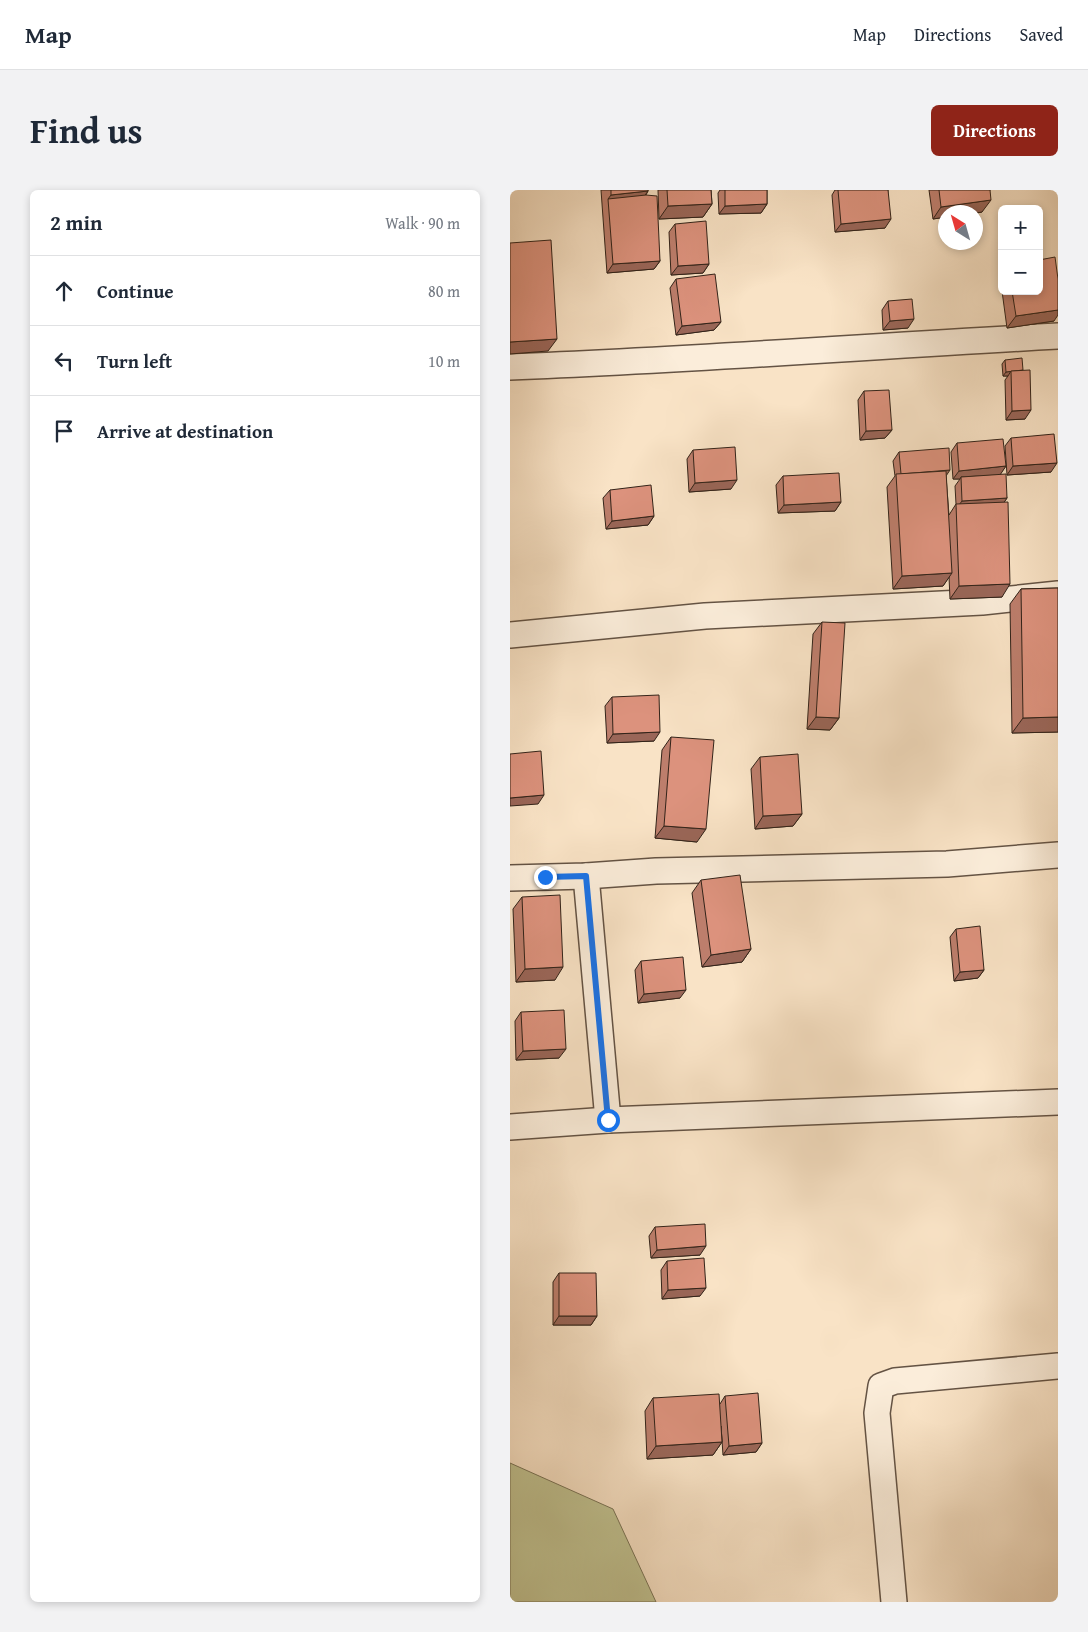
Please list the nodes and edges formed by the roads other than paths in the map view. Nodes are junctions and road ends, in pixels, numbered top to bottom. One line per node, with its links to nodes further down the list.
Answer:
1 (1058, 336): 2 (street)
2 (510, 367)
3 (1058, 594): 4 (street)
4 (510, 634)
5 (1058, 855): 6 (street)
6 (586, 876): 7 (street); 9 (street)
7 (510, 878)
8 (1058, 1102): 9 (street)
9 (608, 1120): 10 (street)
10 (510, 1127)
11 (1058, 1366): 12 (street)
12 (894, 1602)

